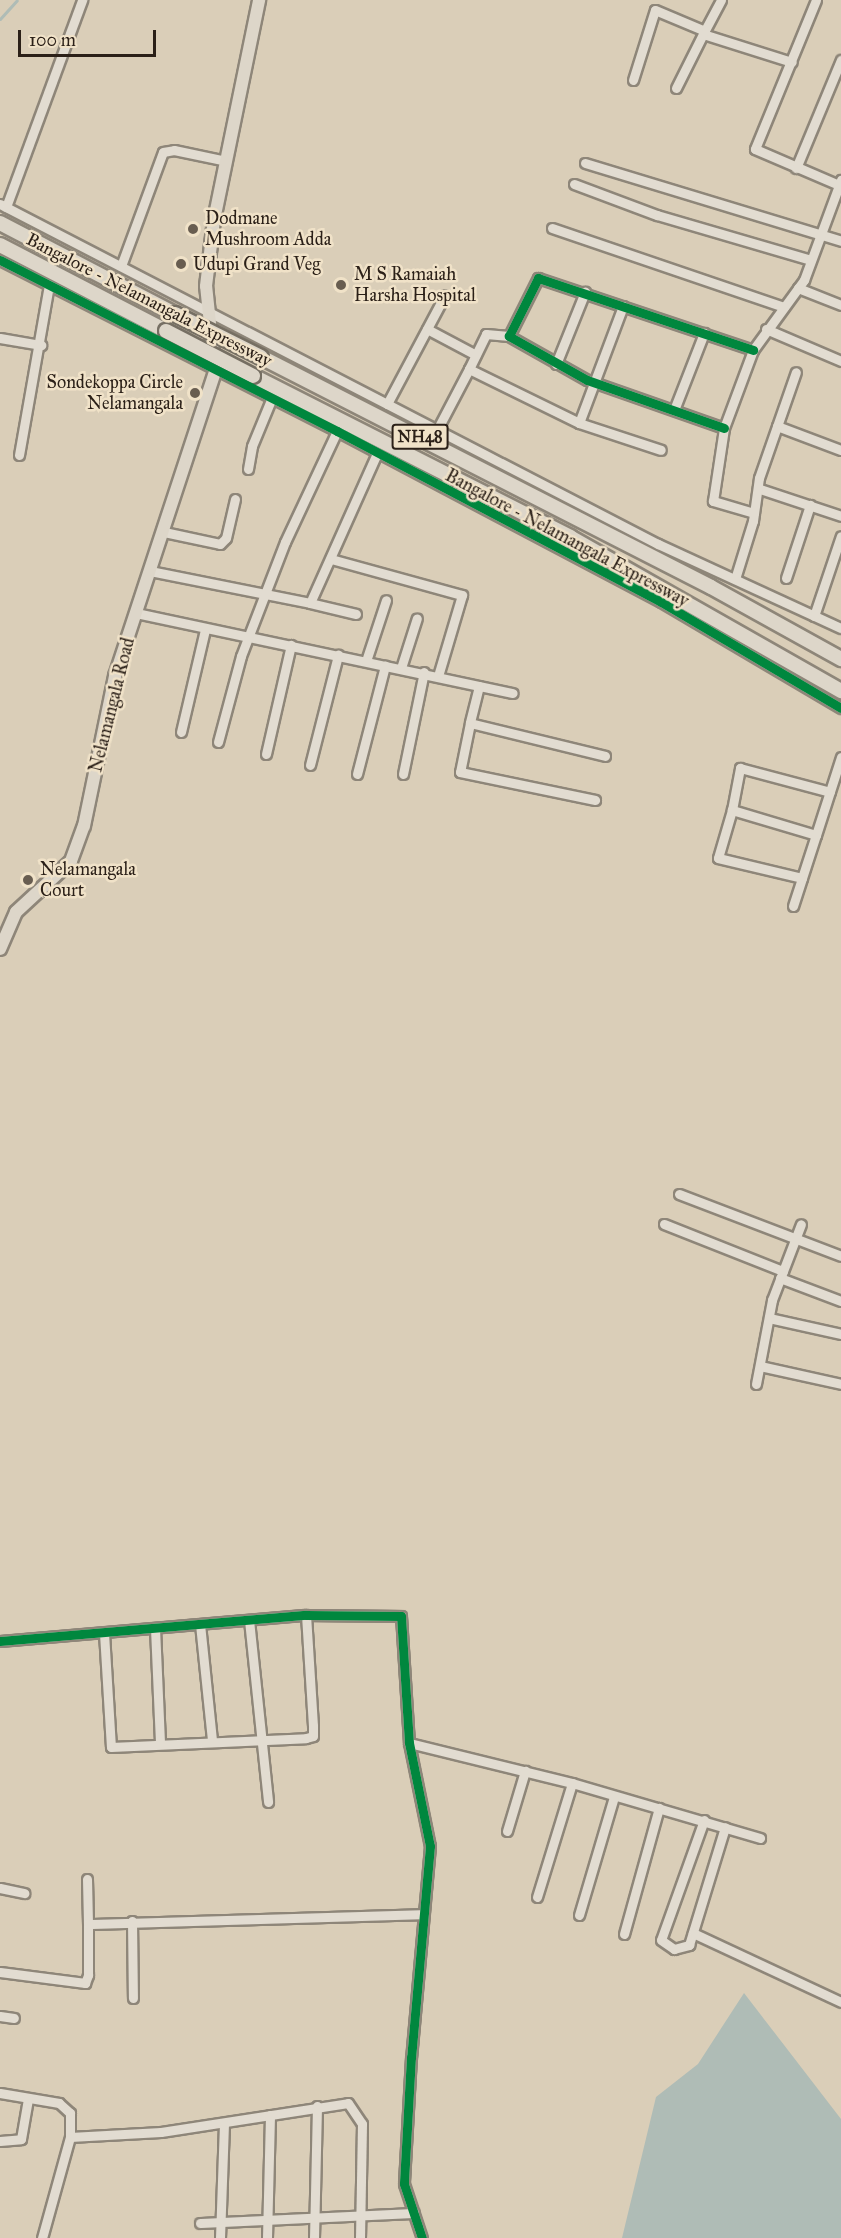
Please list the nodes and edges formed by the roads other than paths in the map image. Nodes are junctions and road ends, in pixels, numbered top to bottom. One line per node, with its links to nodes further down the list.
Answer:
1 (259, 0): 10 (main road)
2 (721, 0): 5 (street)
3 (816, 0): 7 (street)
4 (78, 2): 15 (street)
5 (704, 32): 7 (street); 8 (street); 9 (street)
6 (841, 60): 12 (street)
7 (792, 62): 12 (street)
8 (633, 80)
9 (676, 88)
10 (226, 161): 23 (street); 31 (main road)
11 (585, 163): 18 (street)
12 (796, 168): 13 (street)
13 (841, 181): 18 (street)
14 (574, 184): 22 (street)
15 (3, 205): 23 (street)
16 (0, 223): 82 (highway, Bangalore - Nelamangala Expressway / NH48, bridge)
17 (552, 228): 30 (street)
18 (820, 234): 19 (street); 22 (street)
19 (841, 241)
20 (0, 245): 89 (highway, Bangalore - Nelamangala Expressway / NH48, bridge)
21 (0, 260): 24 (street)
22 (811, 260): 25 (street)
23 (121, 266): 31 (street)
24 (49, 285): 37 (street); 43 (street)
25 (798, 288): 28 (street); 30 (street)
26 (585, 292): 29 (street); 35 (street); 41 (street)
27 (445, 296): 32 (street)
28 (841, 305)
29 (622, 306): 34 (street); 45 (street)
30 (784, 307): 33 (street)
31 (207, 309): 43 (main road); 47 (street)
32 (427, 329): 39 (street); 47 (street)
33 (766, 329): 38 (street); 40 (street)
34 (704, 333): 38 (street); 48 (street)
35 (509, 336): 39 (street); 41 (street)
36 (0, 338): 37 (street)
37 (41, 345): 57 (street)
38 (753, 350): 51 (street)
39 (476, 355): 42 (street)
40 (841, 361)
41 (556, 364): 45 (street)
42 (469, 369): 49 (street); 52 (street)
43 (214, 371): 46 (street); 64 (main road, Nelamangala Road)
44 (796, 372): 50 (street)
45 (596, 383): 48 (street); 49 (street)
46 (271, 400): 53 (street); 58 (street)
47 (387, 404): 52 (street)
48 (674, 410): 51 (street)
49 (579, 423): 54 (street)
50 (777, 426): 55 (street); 59 (street)
51 (724, 428): 62 (street)
52 (438, 430): 69 (street)
53 (337, 431): 56 (street); 70 (street)
54 (661, 450)
55 (841, 450)
56 (377, 453): 66 (street); 91 (street)
57 (19, 455)
58 (248, 469)
59 (760, 489): 61 (street); 62 (street)
60 (235, 499): 64 (street)
61 (810, 505): 63 (street); 68 (street)
62 (754, 513): 69 (street)
63 (841, 516)
64 (164, 532): 67 (main road, Nelamangala Road)
65 (841, 536): 75 (street)
66 (331, 559): 72 (street); 87 (street)
67 (150, 571): 70 (street); 73 (main road, Nelamangala Road)
68 (786, 578)
69 (735, 579): 75 (street)
70 (268, 594): 72 (street); 79 (street)
71 (386, 600): 83 (street)
72 (310, 603): 74 (street)
73 (136, 613): 78 (street); 107 (main road, Nelamangala Road)
74 (356, 614)
75 (814, 616): 77 (street)
76 (417, 618): 85 (street)
77 (841, 628)
78 (205, 630): 79 (street); 93 (street)
79 (251, 638): 80 (street); 94 (street)
80 (291, 645): 81 (street); 95 (street)
81 (338, 655): 83 (street); 98 (street)
82 (841, 659)
83 (366, 661): 84 (street)
84 (385, 666): 85 (street); 99 (street)
85 (401, 668): 86 (street)
86 (424, 672): 87 (street); 100 (street)
87 (438, 676): 88 (street)
88 (479, 686): 90 (street); 92 (street)
89 (841, 691)
90 (513, 693)
91 (841, 708)
92 (470, 723): 96 (street); 102 (street)
93 (181, 732)
94 (218, 742)
95 (266, 754)
96 (604, 756)
97 (841, 756): 101 (street)
98 (310, 765)
99 (357, 774)
100 (403, 774)
101 (830, 792): 103 (street); 104 (street)
102 (595, 800)
103 (732, 810): 104 (street); 105 (street)
104 (816, 836): 105 (street)
105 (802, 878): 106 (street)
106 (793, 906)
107 (0, 949)
108 (679, 1194): 111 (street)
109 (664, 1224): 113 (street)
110 (801, 1224): 111 (street)
111 (795, 1238): 112 (street); 113 (street)
112 (841, 1256)
113 (782, 1275): 114 (street); 115 (street)
114 (841, 1301)
115 (769, 1318): 116 (street); 117 (street)
116 (841, 1334)
117 (760, 1366): 118 (street); 119 (street)
118 (756, 1384)
119 (841, 1384)
120 (306, 1615): 121 (street); 126 (street); 129 (street)
121 (249, 1620): 122 (street); 126 (street)
122 (200, 1624): 123 (street); 127 (street)
123 (155, 1628): 124 (street); 128 (street)
124 (104, 1632): 125 (street); 128 (street)
125 (0, 1641)
126 (261, 1740): 127 (street); 133 (street)
127 (212, 1741): 128 (street)
128 (160, 1743)
129 (409, 1743): 130 (street); 143 (street)
130 (525, 1771): 131 (street); 137 (street)
131 (572, 1783): 132 (street); 142 (street)
132 (614, 1797): 134 (street); 144 (street)
133 (268, 1802)
134 (659, 1808): 135 (street); 148 (street)
135 (704, 1820): 136 (street); 147 (street)
136 (725, 1827): 138 (street); 147 (street)
137 (507, 1831)
138 (760, 1838)
139 (87, 1879): 146 (street)
140 (0, 1888): 141 (street)
141 (24, 1893)
142 (537, 1897)
143 (424, 1914): 145 (street); 161 (street)
144 (579, 1915)
145 (132, 1921): 146 (street); 150 (street)
146 (88, 1924): 149 (street)
147 (693, 1933): 151 (street)
148 (624, 1934)
149 (0, 1972)
150 (133, 1998)
151 (841, 2002)
152 (0, 2016): 153 (street)
153 (14, 2018)
154 (0, 2093): 155 (street)
155 (28, 2099): 159 (street); 160 (street)
156 (317, 2106): 157 (street); 162 (street); 163 (street)
157 (270, 2115): 158 (street); 164 (street)
158 (224, 2124): 159 (street); 165 (street)
159 (70, 2137): 167 (street)
160 (0, 2141)
161 (414, 2213): 162 (street); 172 (street)
162 (360, 2215): 163 (street); 171 (street)
163 (314, 2217): 164 (street); 170 (street)
164 (267, 2220): 165 (street); 169 (street)
165 (220, 2222): 166 (street); 168 (street)
166 (200, 2223)
167 (42, 2238)
168 (220, 2238)
169 (267, 2238)
170 (314, 2238)
171 (360, 2238)
172 (422, 2238)

